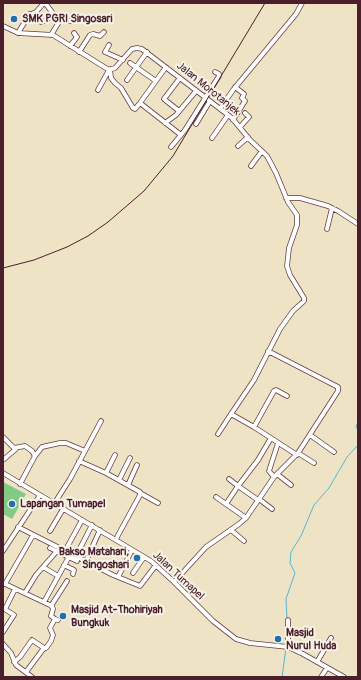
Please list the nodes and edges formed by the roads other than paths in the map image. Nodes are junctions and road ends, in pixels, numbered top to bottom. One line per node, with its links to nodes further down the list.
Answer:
1 (44, 3): 3 (street); 3 (street)
2 (302, 3): 25 (street)
3 (30, 14): 7 (street)
4 (71, 21): 9 (street)
5 (3, 26): 7 (street)
6 (104, 32): 12 (street)
7 (18, 33): 9 (street)
8 (74, 33): 11 (street)
9 (51, 35): 11 (street)
10 (109, 45): 14 (street)
11 (70, 46): 12 (street)
12 (79, 52): 18 (street)
13 (147, 52): 14 (street); 16 (street); 17 (street, Jalan Morotanjek)
14 (123, 60): 18 (street)
15 (130, 63): 16 (street)
16 (136, 67): 19 (street); 23 (street)
17 (166, 67): 22 (street, Jalan Morotanjek); 24 (street)
18 (110, 70): 26 (street); 30 (street)
19 (141, 70): 21 (street); 24 (street)
20 (215, 72): 28 (street)
21 (138, 74)
22 (180, 78): 27 (street, Jalan Morotanjek); 32 (street)
23 (127, 80)
24 (156, 81): 30 (street)
25 (234, 88): 31 (street); 35 (street)
26 (98, 90)
27 (196, 91): 28 (street, Jalan Morotanjek); 32 (street)
28 (205, 97): 29 (street, Jalan Morotanjek); 39 (street)
29 (210, 101): 31 (street, Jalan Morotanjek); 37 (street)
30 (140, 103): 36 (street)
31 (220, 109): 34 (street, Jalan Morotanjek)
32 (180, 111): 36 (street)
33 (245, 113): 38 (street)
34 (228, 115): 35 (street, Jalan Morotanjek); 41 (street)
35 (235, 117): 38 (street, Jalan Morotanjek)
36 (165, 123): 39 (street)
37 (196, 124)
38 (240, 127): 40 (street, Jalan Morotanjek)
39 (181, 135): 43 (street)
40 (248, 137): 42 (street); 44 (street, Jalan Morotanjek)
41 (212, 138)
42 (238, 146)
43 (171, 148)
44 (262, 151): 45 (street); 46 (street, Jalan Morotanjek)
45 (251, 166)
46 (286, 198): 47 (street); 50 (street, Jalan Morotanjek)
47 (332, 208): 48 (street); 49 (street)
48 (358, 224)
49 (327, 229)
50 (268, 351): 52 (street); 56 (street)
51 (286, 396): 54 (street)
52 (231, 414): 54 (street); 55 (street)
53 (101, 421): 61 (street)
54 (254, 427): 58 (street)
55 (218, 434)
56 (310, 435): 62 (street); 63 (street)
57 (3, 437): 60 (street)
58 (271, 438): 59 (street); 79 (street)
59 (278, 443): 63 (street); 73 (street)
60 (16, 449): 65 (street); 67 (street)
61 (85, 451): 65 (street); 68 (street)
62 (334, 452)
63 (297, 454): 69 (street); 73 (street)
64 (115, 455): 72 (street)
65 (35, 456): 76 (street)
66 (130, 458): 75 (street)
67 (3, 460)
68 (79, 462): 72 (street); 85 (street)
69 (314, 463)
70 (137, 465): 77 (street)
71 (3, 473): 76 (street, Jalan Tumapel)
72 (106, 473): 75 (street)
73 (276, 476): 78 (street); 83 (street)
74 (229, 479): 79 (street)
75 (119, 480): 77 (street)
76 (20, 484): 81 (street, Jalan Tumapel)
77 (128, 485): 80 (street)
78 (291, 485)
79 (238, 486): 83 (street); 86 (street)
80 (140, 493): 84 (street); 97 (street)
81 (40, 495): 85 (street, Jalan Tumapel); 92 (street)
82 (216, 497): 86 (street)
83 (258, 500): 88 (street); 89 (street)
84 (158, 502)
85 (54, 504): 87 (street, Jalan Tumapel)
86 (226, 504): 89 (street)
87 (63, 509): 90 (street, Jalan Tumapel); 95 (street)
88 (272, 509)
89 (246, 518): 94 (street)
90 (82, 520): 91 (street, Jalan Tumapel); 102 (street)
91 (92, 525): 93 (street, Jalan Tumapel); 105 (street)
92 (17, 528): 101 (street); 102 (street)
93 (100, 530): 97 (street, Jalan Tumapel); 108 (street)
94 (231, 530): 98 (street); 117 (street)
95 (50, 531)
96 (32, 538): 118 (street)
97 (116, 539): 100 (street, Jalan Tumapel)
98 (244, 541)
99 (50, 548): 103 (street)
100 (132, 550): 106 (street, Jalan Tumapel); 115 (street)
101 (3, 551)
102 (65, 551): 104 (street)
103 (57, 552): 104 (street); 111 (street)
104 (70, 555): 105 (street); 107 (street); 109 (street)
105 (76, 556): 108 (street)
106 (144, 557): 110 (street, Jalan Tumapel); 113 (street)
107 (77, 561)
108 (86, 561): 115 (street)
109 (64, 565): 112 (street); 114 (street)
110 (156, 565): 115 (street); 117 (street, Jalan Tumapel)
111 (43, 567): 114 (street); 120 (street)
112 (74, 574)
113 (133, 574)
114 (58, 576): 121 (street)
115 (118, 577)
116 (67, 581): 123 (street)
117 (174, 582): 128 (street, Jalan Tumapel)
118 (4, 583): 119 (street)
119 (15, 588): 120 (street); 122 (street)
120 (25, 593): 121 (street)
121 (44, 602): 123 (street)
122 (4, 606): 125 (street)
123 (51, 606): 129 (street)
124 (288, 620): 128 (street)
125 (3, 633)
126 (331, 638): 131 (street)
127 (3, 644): 130 (street)
128 (287, 647): 131 (street, Jalan Tumapel)
129 (44, 648): 130 (street); 133 (street)
130 (14, 662): 133 (street)
131 (317, 662): 132 (street, Jalan Tumapel)
132 (327, 668): 135 (street); 136 (street, Jalan Tumapel)
133 (26, 672): 134 (street)
134 (32, 677)
135 (321, 677)
136 (344, 677)

